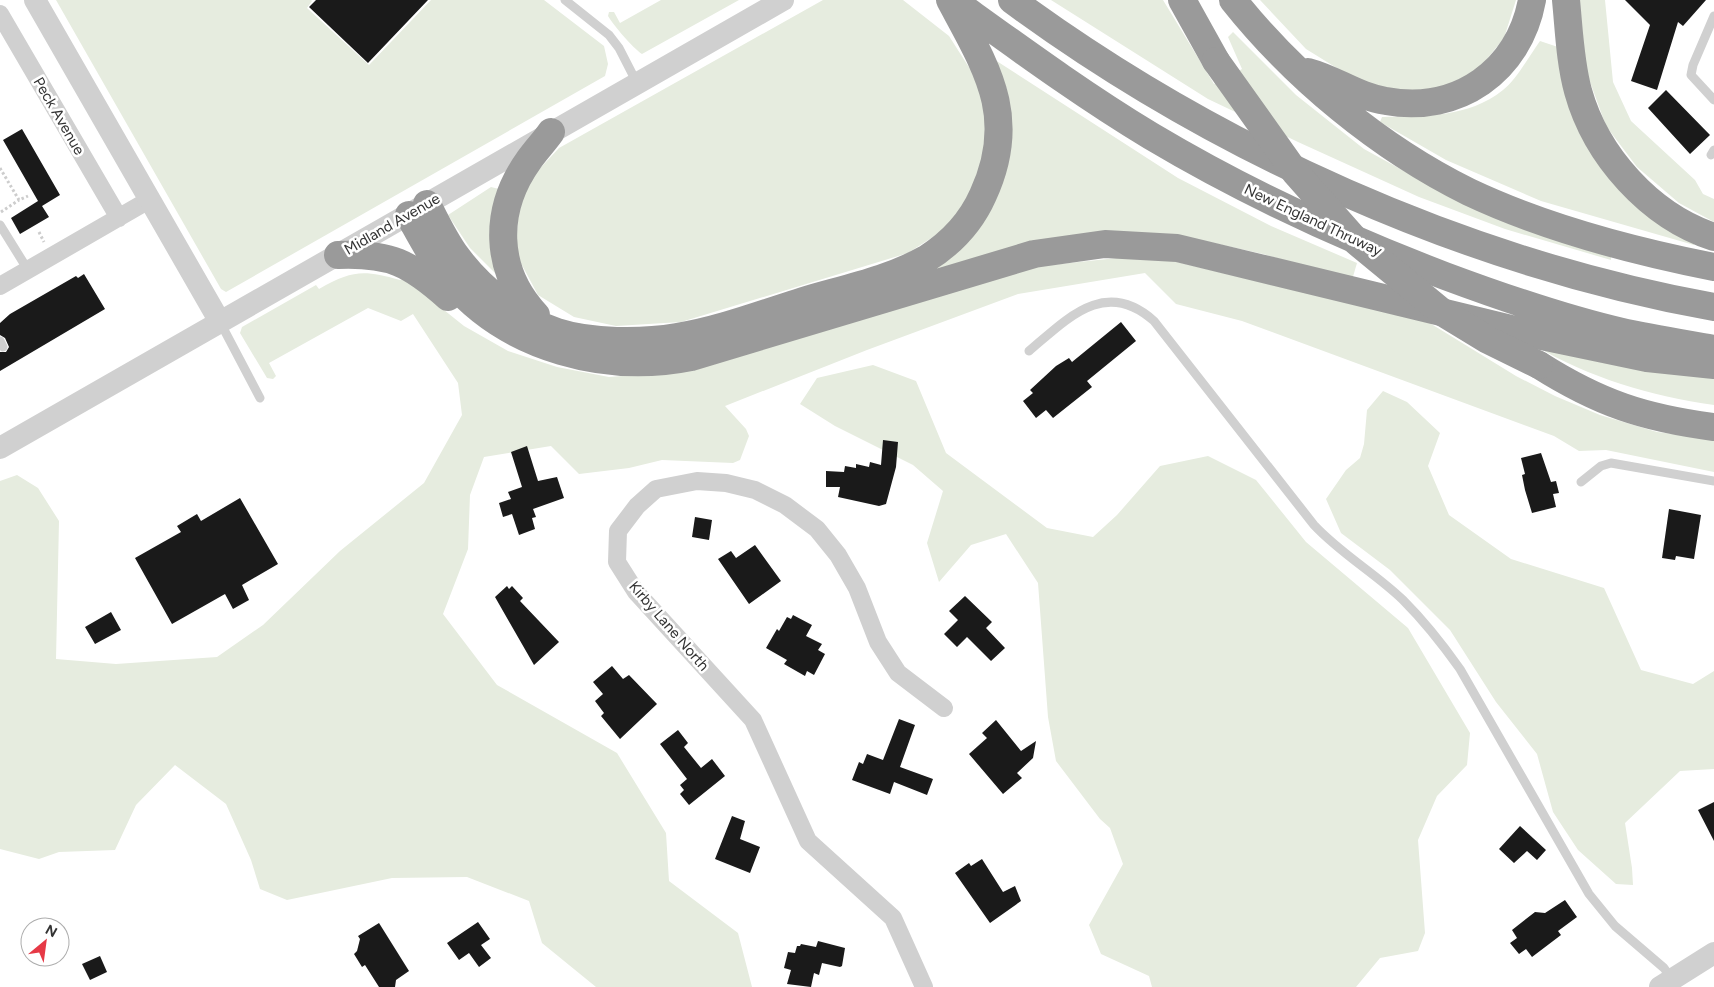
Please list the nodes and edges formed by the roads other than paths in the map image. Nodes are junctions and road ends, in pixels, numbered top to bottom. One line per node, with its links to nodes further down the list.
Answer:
1 (35, 0): 16 (street)
2 (565, 0): 13 (lane)
3 (783, 0): 13 (street, Midland Avenue)
4 (951, 0): 27 (highway); 28 (highway, New England Thruway)
5 (1012, 0): 25 (highway)
6 (1182, 0): 32 (highway, bridge)
7 (1233, 0): 12 (highway)
8 (1532, 0): 12 (highway)
9 (1566, 0): 20 (highway)
10 (0, 14): 18 (street, Peck Avenue)
11 (1714, 16): 14 (lane)
12 (1297, 70): 22 (highway)
13 (637, 84): 15 (street, Midland Avenue)
14 (1714, 100)
15 (551, 132): 17 (street, Midland Avenue); 27 (highway)
16 (149, 200): 18 (street); 26 (street)
17 (418, 210): 21 (street, Midland Avenue); 27 (highway)
18 (119, 218): 23 (street)
19 (0, 225): 23 (lane)
20 (1714, 237)
21 (338, 255): 26 (street, Midland Avenue); 27 (highway)
22 (1714, 267)
23 (28, 270): 24 (street)
24 (0, 286)
25 (1714, 307)
26 (220, 322): 31 (lane); 33 (street, Midland Avenue)
27 (553, 339): 30 (highway)
28 (1714, 349)
29 (1029, 351): 38 (lane)
30 (1714, 365)
31 (260, 398)
32 (1714, 427)
33 (0, 448)
34 (1714, 481): 35 (lane)
35 (1581, 482)
36 (944, 708): 39 (street, Kirby Lane North)
37 (1714, 953): 38 (street)
38 (1666, 983)
39 (924, 987)

